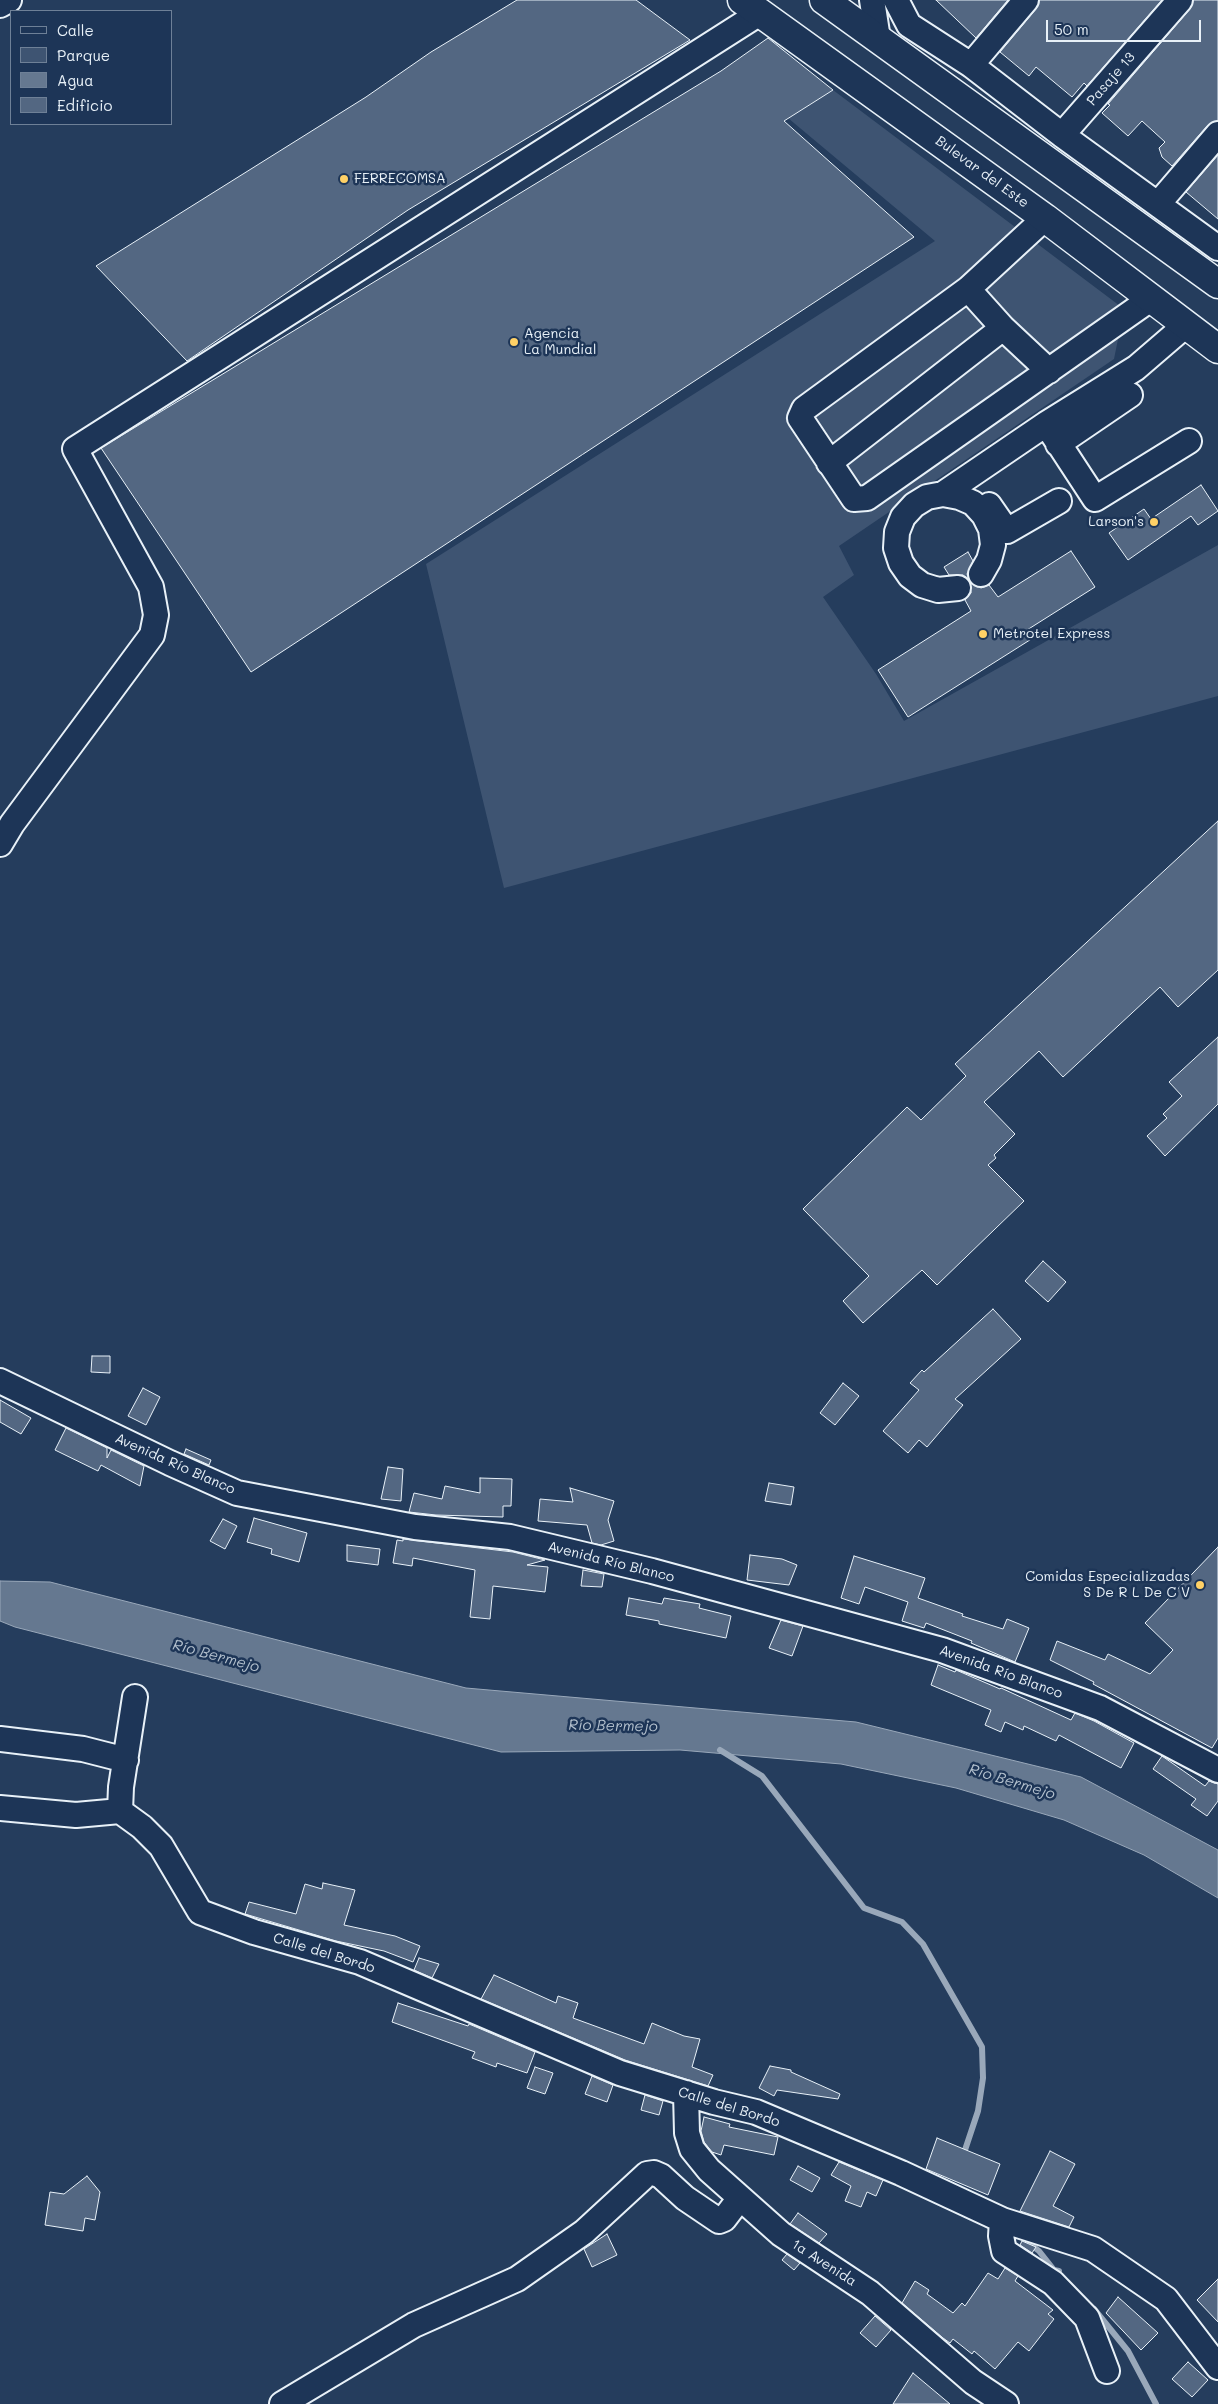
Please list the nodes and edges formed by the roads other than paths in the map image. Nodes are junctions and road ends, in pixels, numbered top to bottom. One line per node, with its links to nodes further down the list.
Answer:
1 (9, 0): 7 (street)
2 (824, 0): 9 (highway)
3 (872, 0): 9 (street)
4 (896, 0): 10 (street)
5 (1026, 0): 10 (street)
6 (1180, 0): 12 (street, Pasaje 13)
7 (0, 5)
8 (751, 6): 14 (highway, Bulevar del Este); 32 (street)
9 (878, 39): 16 (highway)
10 (971, 65): 12 (street)
11 (1218, 134): 13 (street)
12 (1062, 135): 13 (street)
13 (1158, 204): 15 (street)
14 (1045, 218): 17 (street); 18 (highway, Bulevar del Este)
15 (1218, 248)
16 (1218, 284)
17 (968, 289): 20 (street); 26 (street)
18 (1152, 298): 19 (highway, Bulevar del Este); 22 (street)
19 (1186, 325): 21 (highway, Bulevar del Este); 24 (street)
20 (1003, 328): 22 (street); 26 (street)
21 (1218, 349)
22 (1048, 371): 26 (street)
23 (1130, 395): 24 (street)
24 (1052, 434): 25 (street); 27 (street)
25 (1189, 441)
26 (829, 463)
27 (970, 477): 28 (street); 29 (street)
28 (943, 494): 30 (street); 31 (street)
29 (1059, 501)
30 (981, 574)
31 (958, 588)
32 (0, 844)
33 (0, 1381): 37 (street, Avenida Río Blanco)
34 (135, 1697): 36 (street)
35 (0, 1739): 36 (street)
36 (126, 1760): 39 (street)
37 (1218, 1770)
38 (0, 1808): 39 (street)
39 (120, 1811): 40 (street, Calle del Bordo)
40 (686, 2094): 41 (street, 1a Avenida); 42 (street, Calle del Bordo)
41 (740, 2198): 45 (street); 46 (street, 1a Avenida)
42 (1002, 2220): 43 (street, Calle del Bordo); 44 (street)
43 (1218, 2367)
44 (1106, 2371)
45 (282, 2404)
46 (1006, 2404)

